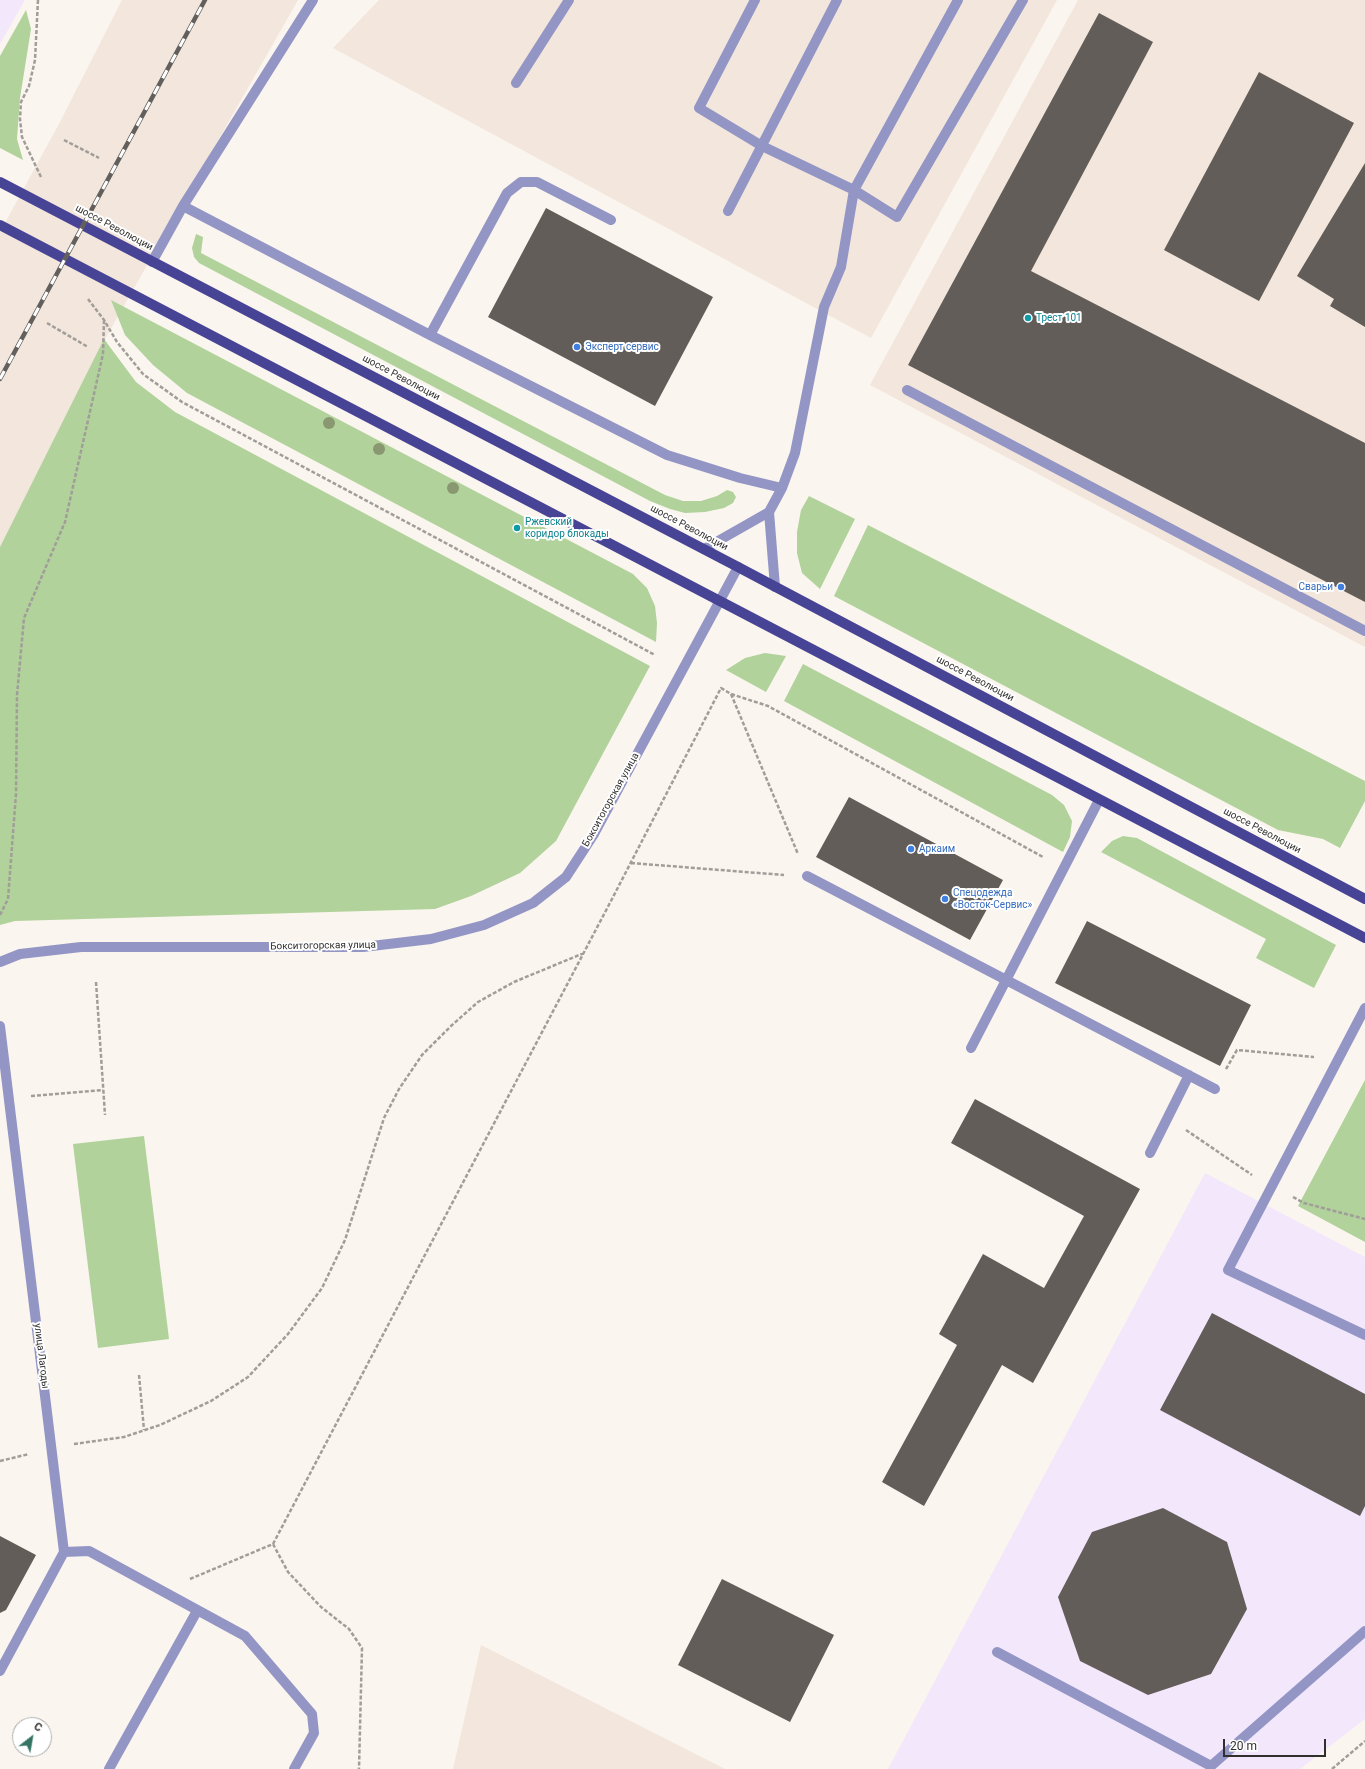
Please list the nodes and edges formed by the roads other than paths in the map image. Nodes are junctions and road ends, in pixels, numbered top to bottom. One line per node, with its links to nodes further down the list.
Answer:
1 (313, 0): 11 (street)
2 (569, 0): 7 (street)
3 (755, 0): 8 (street)
4 (837, 0): 8 (street)
5 (958, 0): 10 (street)
6 (1024, 0): 10 (street)
7 (516, 83)
8 (762, 146): 10 (street); 12 (street)
9 (0, 182): 15 (main road, шоссе Революции)
10 (854, 190): 18 (street)
11 (183, 206): 15 (street); 16 (street)
12 (728, 211)
13 (612, 220): 16 (street)
14 (0, 225): 23 (main road)
15 (152, 262): 20 (main road, шоссе Революции)
16 (430, 335): 18 (street)
17 (907, 390): 24 (street)
18 (782, 488): 19 (street)
19 (769, 512): 20 (street); 22 (street)
20 (704, 549): 21 (main road, шоссе Революции)
21 (738, 567): 22 (main road, шоссе Революции); 23 (street, Бокситогорская улица)
22 (775, 587): 27 (main road, шоссе Революции)
23 (720, 601): 25 (main road); 29 (street, Бокситогорская улица)
24 (1365, 631)
25 (1099, 800): 28 (main road); 30 (street)
26 (807, 876): 30 (street)
27 (1365, 899)
28 (1365, 938)
29 (0, 962)
30 (1006, 980): 33 (street); 34 (street)
31 (1365, 1008): 37 (street)
32 (0, 1026): 38 (street, улица Лагоды)
33 (971, 1048)
34 (1189, 1075): 35 (street); 36 (street)
35 (1215, 1089)
36 (1150, 1152)
37 (1365, 1335)
38 (64, 1552): 39 (street); 42 (street)
39 (197, 1611): 43 (street); 44 (street)
40 (1365, 1631): 41 (street)
41 (997, 1652)
42 (0, 1671)
43 (109, 1769)
44 (294, 1769)

